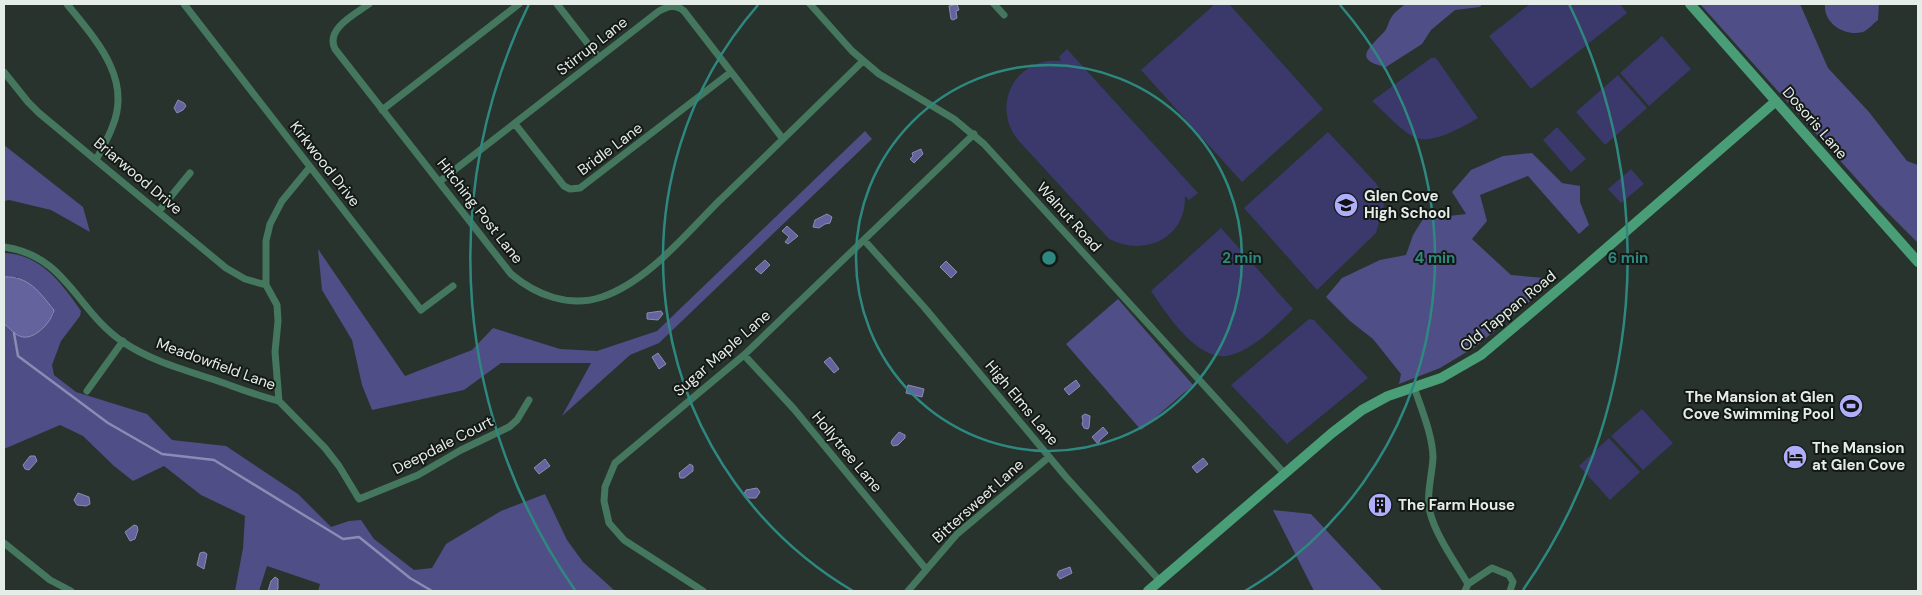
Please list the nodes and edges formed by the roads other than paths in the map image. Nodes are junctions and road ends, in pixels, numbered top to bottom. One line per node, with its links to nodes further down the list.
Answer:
1 (67, 4): 19 (street)
2 (184, 4): 20 (street, Kirkwood Drive)
3 (369, 4): 15 (street, Hitching Post Lane)
4 (519, 4): 15 (street)
5 (557, 4): 10 (street)
6 (810, 4): 11 (street, Walnut Road)
7 (994, 4): 9 (street)
8 (1690, 4): 14 (street, Dosoris Lane)
9 (1004, 15)
10 (599, 58): 13 (street, Stirrup Lane); 16 (street, Stirrup Lane)
11 (863, 61): 17 (street, Walnut Road); 18 (street, Hitching Post Lane)
12 (4, 72): 19 (street, Briarwood Drive)
13 (732, 72): 16 (street, Bridle Lane); 18 (street, Stirrup Lane)
14 (1776, 101): 26 (street, Dosoris Lane); 31 (street, Old Tappan Road)
15 (382, 110): 22 (street, Hitching Post Lane)
16 (515, 124): 22 (street, Stirrup Lane)
17 (974, 134): 24 (street, Sugar Maple Lane); 36 (street, Walnut Road)
18 (783, 139): 22 (street, Hitching Post Lane)
19 (96, 160): 23 (street, Briarwood Drive)
20 (310, 167): 27 (street); 28 (street, Kirkwood Drive)
21 (190, 173): 23 (street)
22 (439, 182)
23 (159, 211): 27 (street, Briarwood Drive)
24 (864, 240): 30 (street, Sugar Maple Lane); 35 (street, High Elms Lane)
25 (4, 247): 29 (street, Meadowfield Lane)
26 (1918, 262)
27 (266, 285): 34 (street)
28 (453, 286)
29 (123, 342): 32 (street); 34 (street, Meadowfield Lane)
30 (744, 355): 38 (street, Hollytree Lane); 42 (street, Sugar Maple Lane)
31 (1414, 387): 36 (street, Old Tappan Road); 40 (street)
32 (87, 391)
33 (529, 400): 34 (street, Deepdale Court)
34 (279, 401)
35 (1049, 457): 38 (street, Bittersweet Lane); 39 (street, High Elms Lane)
36 (1285, 474): 39 (street, Old Tappan Road)
37 (4, 543): 41 (street)
38 (926, 569): 43 (street, Bittersweet Lane)
39 (1160, 581): 44 (street, Old Tappan Road)
40 (1468, 584): 45 (street); 46 (street)
41 (71, 591)
42 (703, 591)
43 (908, 591)
44 (1148, 591)
45 (1465, 591)
46 (1510, 591)

